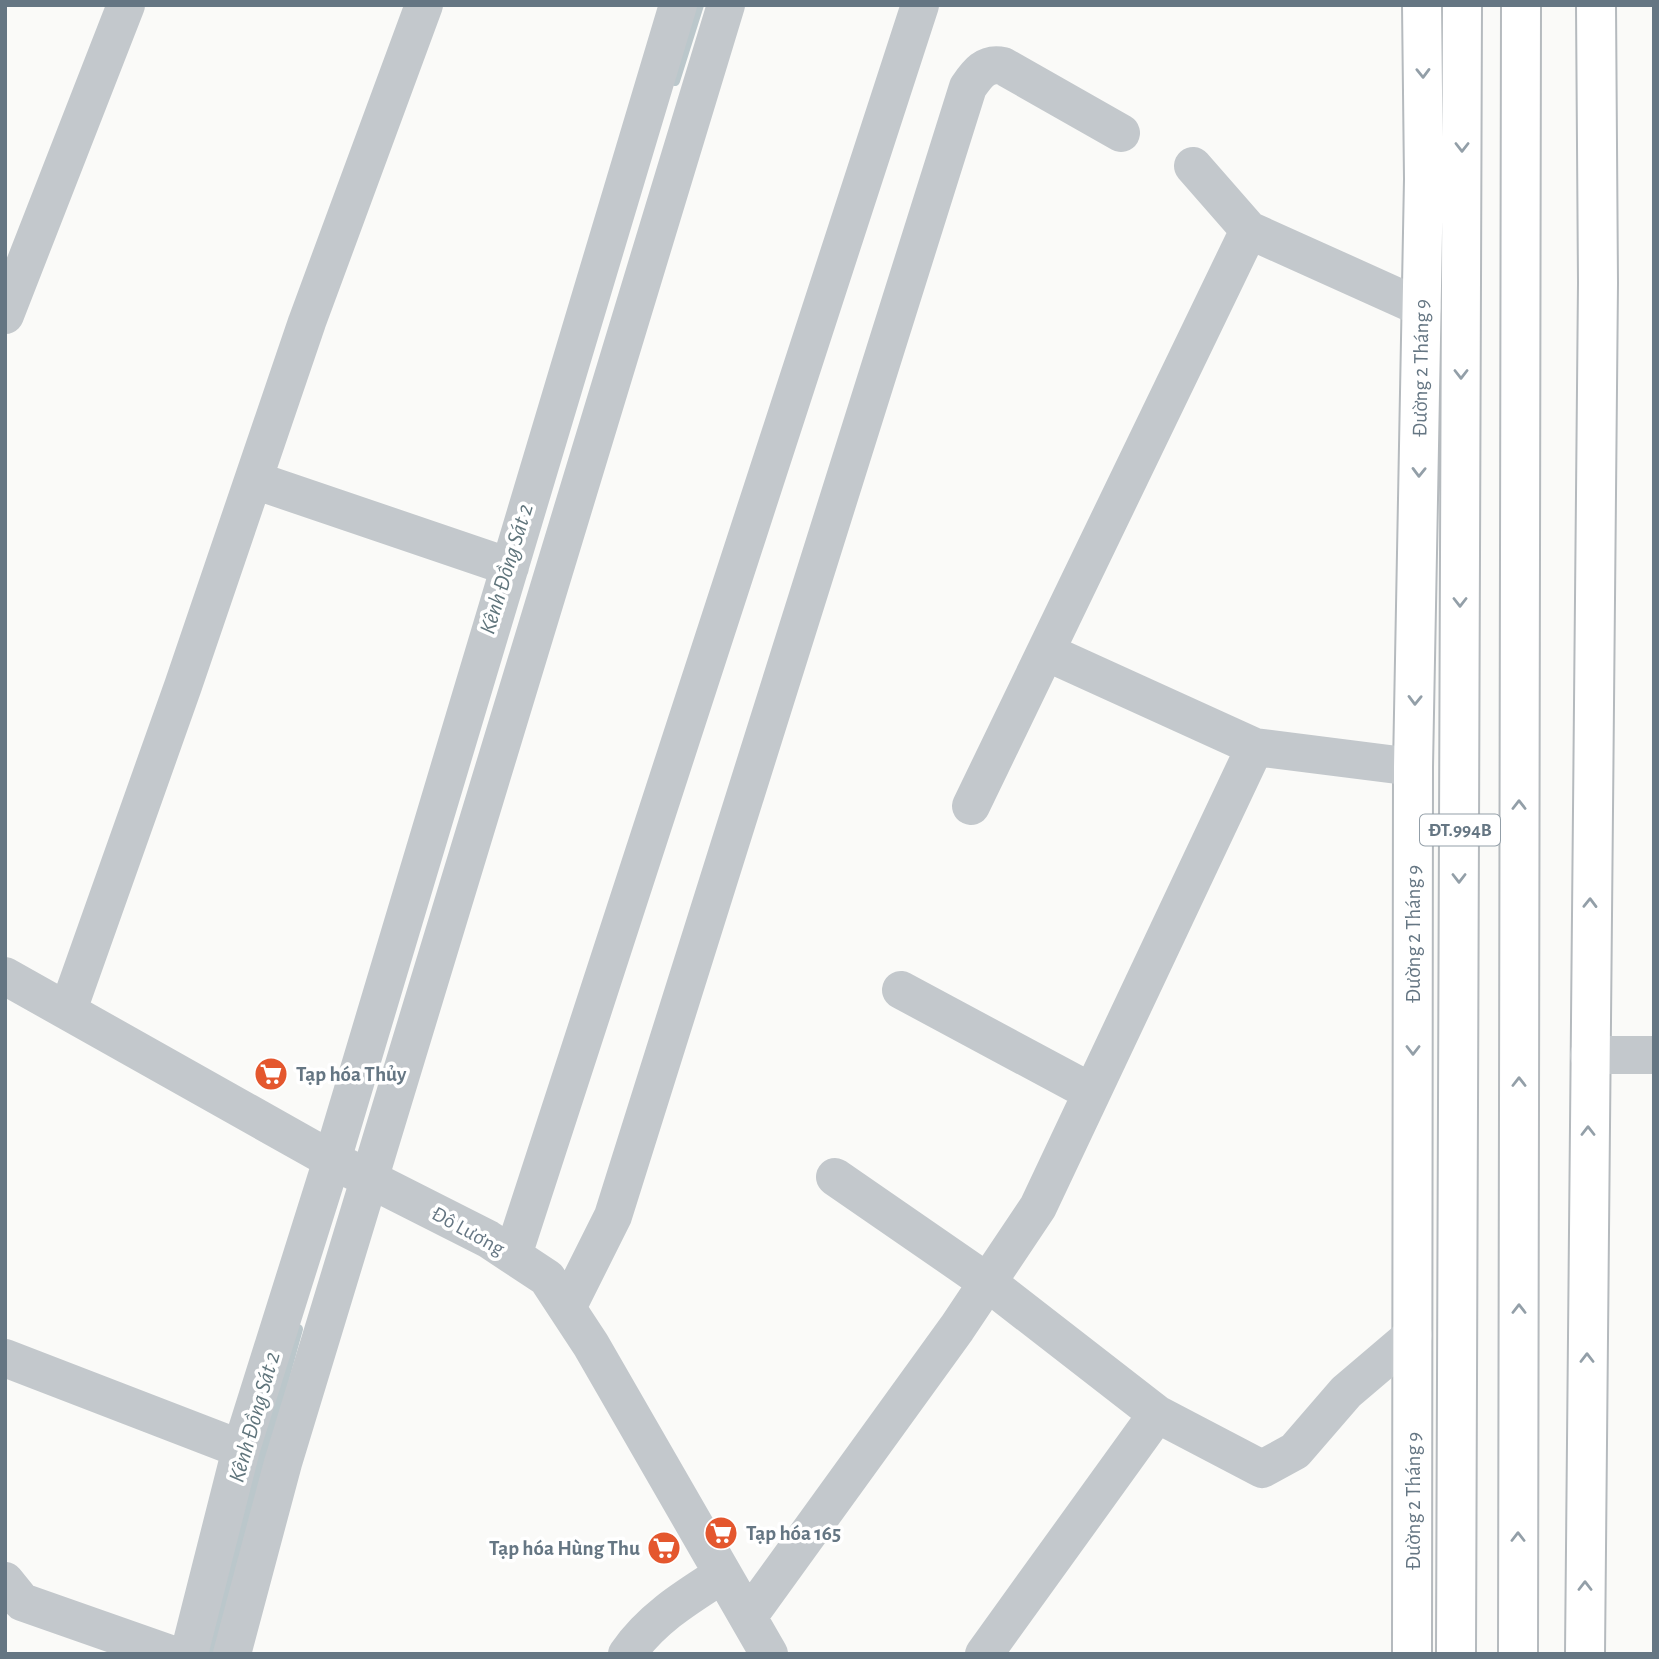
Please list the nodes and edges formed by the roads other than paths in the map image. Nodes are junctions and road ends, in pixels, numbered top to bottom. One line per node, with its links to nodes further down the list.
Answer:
1 (126, 5): 14 (street)
2 (424, 5): 15 (street)
3 (678, 5): 16 (street)
4 (726, 5): 29 (street)
5 (920, 5): 30 (street)
6 (1422, 5): 13 (main road, Đường 2 Tháng 9 / ĐT.994B, one-way to 13)
7 (1462, 5): 47 (main road, Đường 2 Tháng 9 / ĐT.994B, one-way to 47)
8 (1521, 5): 48 (main road, ĐT.994B, one-way to 8)
9 (1595, 5): 24 (main road, one-way to 9)
10 (1121, 133): 32 (street)
11 (1193, 166): 12 (street)
12 (1249, 230): 13 (street); 17 (street)
13 (1422, 308): 19 (main road, Đường 2 Tháng 9 / ĐT.994B, one-way to 19)
14 (5, 315)
15 (254, 480): 16 (street); 23 (street)
16 (510, 566): 27 (street)
17 (1046, 652): 18 (street); 20 (street)
18 (1255, 747): 19 (street); 26 (street)
19 (1413, 766): 33 (main road, Đường 2 Tháng 9 / ĐT.994B, one-way to 33)
20 (971, 806)
21 (5, 976): 23 (street, Đô Lương)
22 (901, 990): 26 (street)
23 (68, 1010): 27 (street, Đô Lương)
24 (1589, 1055): 25 (street); 49 (main road, one-way to 24)
25 (1654, 1055)
26 (1091, 1092): 31 (street)
27 (332, 1160): 29 (street, Đô Lương); 36 (street)
28 (835, 1177): 31 (street)
29 (369, 1178): 30 (street, Đô Lương); 42 (street)
30 (513, 1255): 32 (street, Đô Lương)
31 (987, 1282): 35 (street); 39 (street)
32 (567, 1308): 37 (street, Đô Lương)
33 (1413, 1335): 35 (street); 46 (main road, Đường 2 Tháng 9 / ĐT.994B)
34 (5, 1358): 36 (street)
35 (1157, 1414): 45 (street)
36 (241, 1450): 41 (street)
37 (723, 1574): 39 (street, Đô Lương); 43 (street)
38 (5, 1581): 40 (street)
39 (748, 1617): 44 (street, Đô Lương)
40 (170, 1654)
41 (189, 1654)
42 (232, 1654)
43 (627, 1654)
44 (769, 1654)
45 (984, 1654)
46 (1412, 1654)
47 (1456, 1654)
48 (1518, 1654)
49 (1585, 1654)

